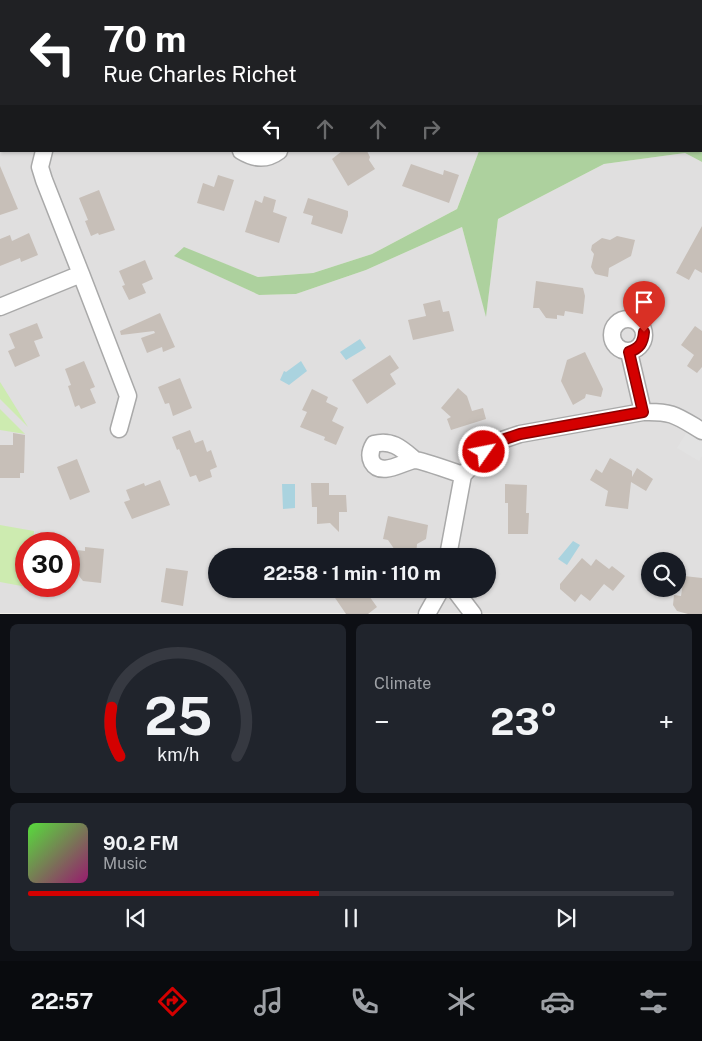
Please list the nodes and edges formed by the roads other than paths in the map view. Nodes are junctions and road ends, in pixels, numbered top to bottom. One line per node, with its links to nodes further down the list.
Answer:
1 (44, 152): 4 (street)
2 (244, 152): 3 (street)
3 (278, 152)
4 (81, 274): 5 (street); 8 (street)
5 (0, 307)
6 (629, 352): 7 (street)
7 (643, 412): 9 (street); 11 (street)
8 (119, 429)
9 (702, 431)
10 (415, 460): 11 (street)
11 (463, 475): 12 (street)
12 (449, 548)
13 (436, 598): 15 (street)
14 (461, 598): 16 (street)
15 (427, 614)
16 (473, 614)

